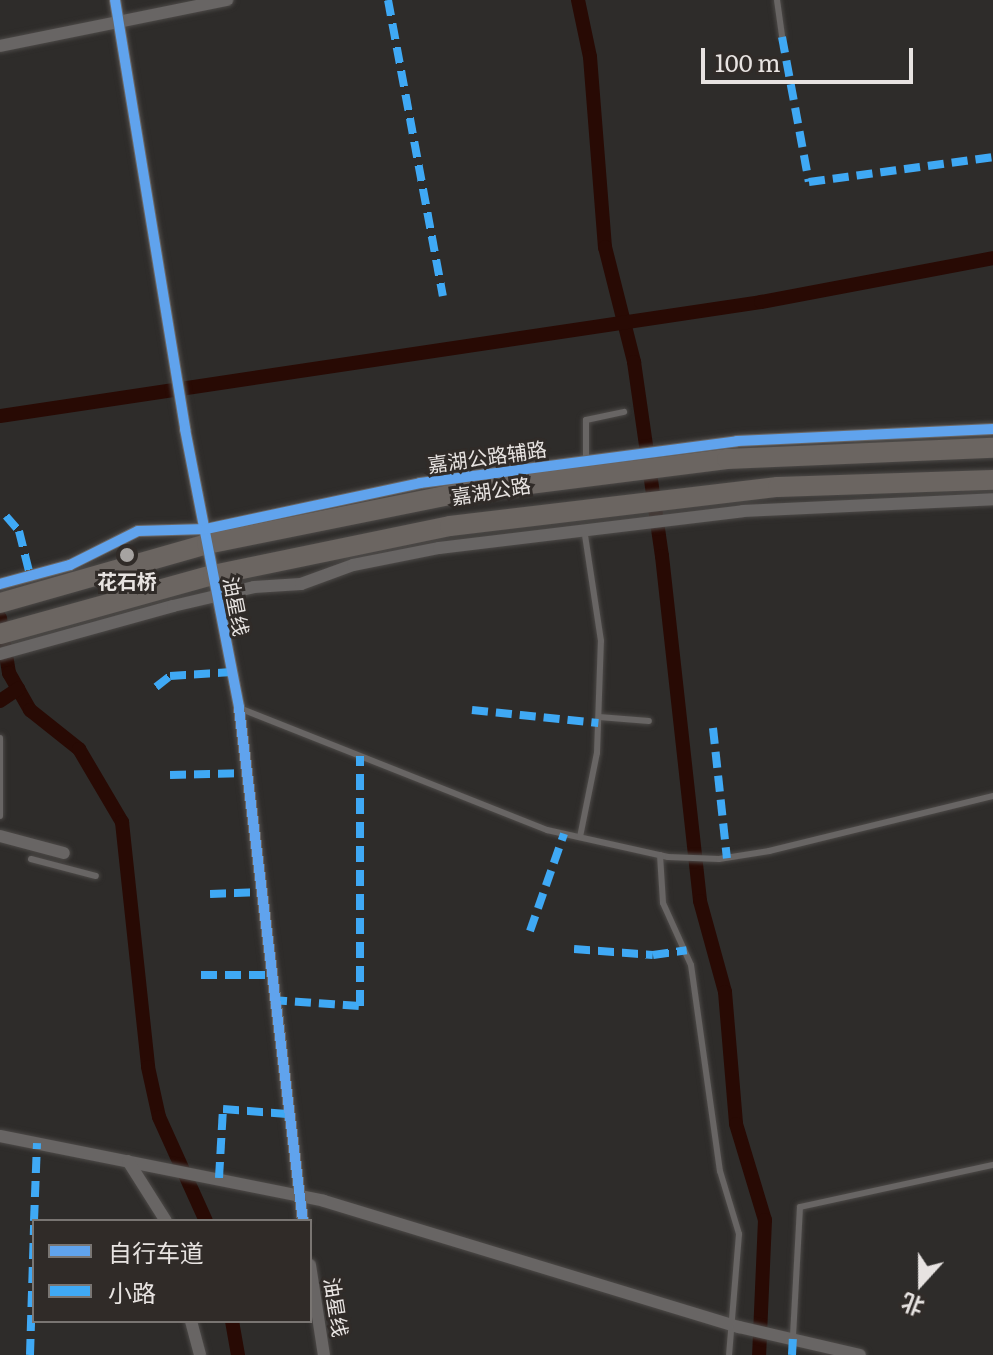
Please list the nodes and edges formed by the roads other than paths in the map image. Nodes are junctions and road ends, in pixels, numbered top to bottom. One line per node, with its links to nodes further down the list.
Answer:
1 (115, 0): 4 (street, 油星线)
2 (227, 0): 4 (street)
3 (777, 0): 5 (lane)
4 (119, 24): 6 (street); 16 (street, 油星线)
5 (782, 37)
6 (0, 46)
7 (624, 412): 11 (lane)
8 (993, 429): 10 (street)
9 (993, 448): 10 (main road, 嘉湖公路)
10 (676, 457): 12 (main road, 嘉湖公路)
11 (586, 460): 12 (street, 嘉湖公路辅路); 16 (street, 嘉湖公路辅路)
12 (622, 463): 16 (main road, 嘉湖公路)
13 (993, 480): 18 (main road, 嘉湖公路)
14 (993, 499): 15 (street)
15 (584, 528): 18 (street); 25 (lane)
16 (207, 537): 18 (street, 油星线); 19 (main road, 嘉湖公路); 19 (street, 嘉湖公路辅路)
17 (0, 584): 19 (street, 嘉湖公路辅路)
18 (215, 586): 22 (main road, 嘉湖公路); 24 (street, 油星线)
19 (22, 587): 20 (main road, 嘉湖公路)
20 (0, 603)
21 (0, 634): 22 (main road, 嘉湖公路)
22 (28, 636): 23 (street)
23 (0, 654)
24 (239, 708): 31 (lane); 40 (street, 油星线)
25 (599, 717): 26 (lane); 31 (lane)
26 (649, 721)
27 (1, 741): 29 (lane)
28 (993, 796): 33 (lane)
29 (0, 816)
30 (0, 836): 32 (street)
31 (580, 837): 33 (lane)
32 (60, 852): 35 (lane)
33 (664, 856): 45 (lane)
34 (31, 859): 35 (lane)
35 (52, 865): 36 (lane)
36 (96, 876)
37 (0, 1136): 38 (street)
38 (128, 1161): 40 (street); 41 (street)
39 (993, 1165): 46 (lane)
40 (299, 1197): 42 (street, 油星线); 45 (street)
41 (165, 1219)
42 (303, 1219)
43 (312, 1278): 48 (street, 油星线)
44 (192, 1323): 47 (street)
45 (734, 1325): 46 (street); 49 (lane)
46 (787, 1335): 50 (street)
47 (200, 1355)
48 (324, 1355)
49 (729, 1355)
50 (860, 1355)

